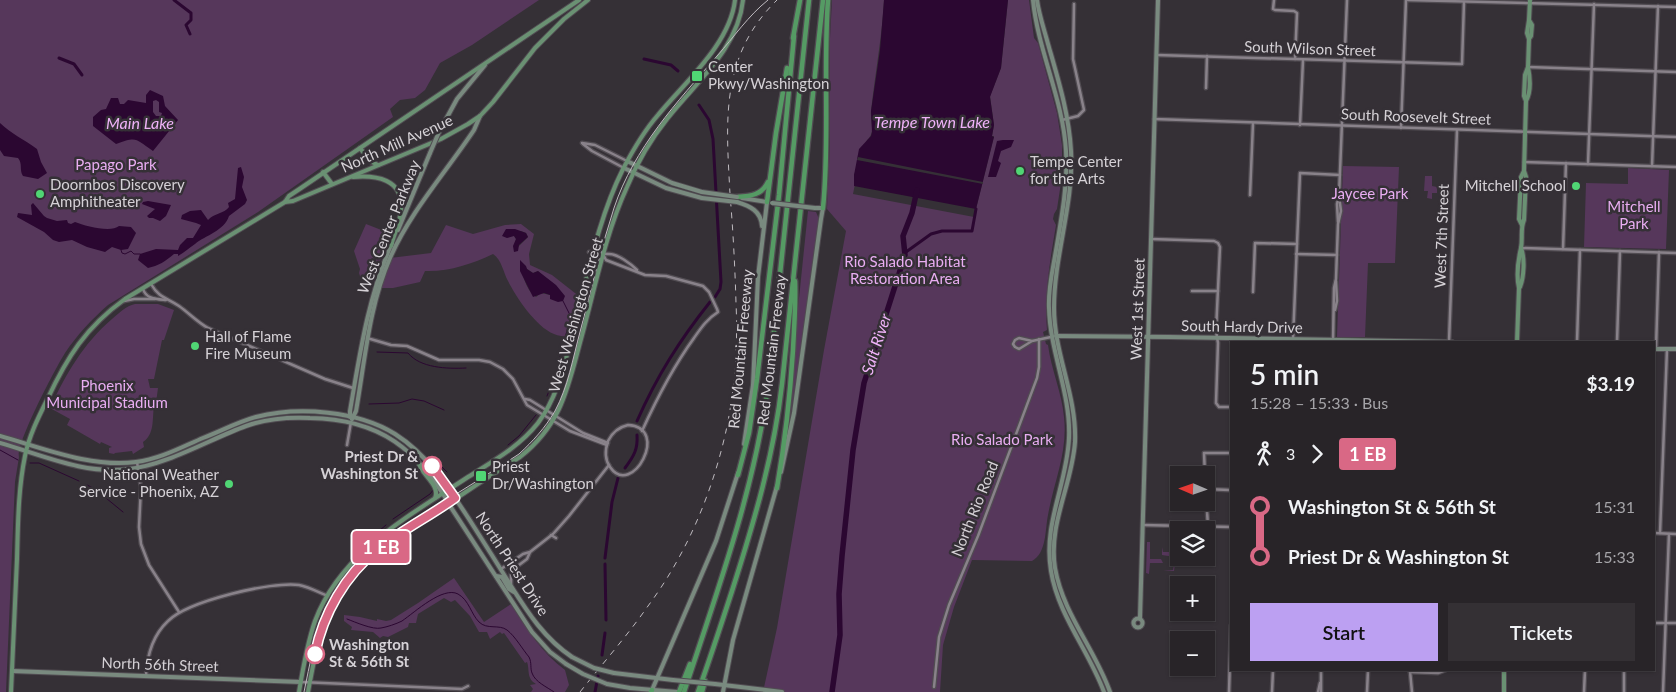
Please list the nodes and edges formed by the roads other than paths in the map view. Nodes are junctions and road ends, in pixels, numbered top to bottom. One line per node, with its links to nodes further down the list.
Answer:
1 (579, 0): 22 (main road, North Mill Avenue)
2 (588, 0): 23 (main road, North Mill Avenue)
3 (735, 0): 51 (main road, West Washington Street)
4 (743, 0): 56 (main road, West Washington Street)
5 (800, 0): 24 (highway)
6 (809, 0): 165 (highway, Red Mountain Freeway)
7 (823, 0): 85 (highway, Red Mountain Freeway)
8 (828, 0): 70 (highway)
9 (1032, 0): 39 (main road)
10 (1037, 0): 38 (main road)
11 (1158, 0): 25 (main road, West 1st Street)
12 (1274, 0): 28 (street)
13 (1347, 0): 30 (street)
14 (1407, 0): 16 (street); 31 (street)
15 (1530, 1): 16 (street); 19 (street); 32 (main road)
16 (1464, 2): 31 (street, South Wilson Street)
17 (1609, 3): 19 (street); 20 (street)
18 (1074, 4): 38 (street)
19 (1594, 4): 33 (street)
20 (1658, 6): 21 (street); 34 (street)
21 (1676, 7)
22 (548, 20): 23 (main road); 27 (main road, North Mill Avenue)
23 (556, 27): 37 (main road, North Mill Avenue)
24 (794, 36): 60 (highway); 135 (highway)
25 (1156, 55): 26 (street, South Wilson Street); 40 (main road, West 1st Street)
26 (1207, 56): 28 (street, South Wilson Street); 36 (street)
27 (492, 58): 50 (main road, North Mill Avenue); 73 (main road, West Center Parkway, bridge)
28 (1295, 59): 29 (street, South Wilson Street)
29 (1303, 60): 30 (street, South Wilson Street); 42 (street)
30 (1344, 61): 31 (street, South Wilson Street); 43 (street)
31 (1403, 63): 44 (street)
32 (1528, 67): 33 (street); 46 (main road)
33 (1592, 70): 34 (street); 47 (street)
34 (1656, 72): 35 (street); 48 (street)
35 (1676, 72)
36 (1206, 88)
37 (480, 116): 55 (main road, North Mill Avenue); 97 (main road, West Center Parkway)
38 (1068, 119): 39 (street); 95 (main road)
39 (1062, 120): 95 (main road)
40 (1154, 120): 41 (street, South Roosevelt Street); 71 (main road, West 1st Street)
41 (1253, 123): 42 (street, South Roosevelt Street); 66 (street)
42 (1300, 125): 43 (street, South Roosevelt Street)
43 (1342, 126): 44 (street, South Roosevelt Street); 63 (street)
44 (1401, 128): 45 (street, South Roosevelt Street)
45 (1457, 130): 46 (street, South Roosevelt Street); 104 (street, West 7th Street)
46 (1525, 133): 47 (street, South Roosevelt Street); 52 (main road)
47 (1590, 134): 48 (street, South Roosevelt Street); 54 (street)
48 (1653, 136): 49 (street, South Roosevelt Street); 57 (street)
49 (1676, 137)
50 (360, 148): 55 (main road); 61 (main road, North Mill Avenue)
51 (627, 161): 56 (main road); 59 (main road, West Washington Street); 59 (street)
52 (1524, 162): 53 (street); 74 (main road)
53 (1566, 164): 54 (street); 75 (street)
54 (1588, 164): 57 (street)
55 (378, 165): 64 (main road, North Mill Avenue)
56 (637, 166): 62 (main road, West Washington Street); 67 (main road, bridge)
57 (1652, 166): 58 (street)
58 (1676, 167)
59 (624, 168): 62 (main road); 79 (main road, West Washington Street)
60 (770, 170): 67 (highway); 69 (highway)
61 (323, 172): 65 (main road); 68 (main road, North Mill Avenue)
62 (634, 173): 67 (main road, bridge); 84 (main road, West Washington Street)
63 (1340, 175): 72 (street); 83 (street)
64 (349, 178): 65 (main road, North Mill Avenue); 73 (main road)
65 (332, 184): 68 (main road, North Mill Avenue)
66 (1250, 195)
67 (737, 199): 69 (main road); 76 (main road)
68 (285, 202): 87 (main road, North Mill Avenue)
69 (769, 203): 70 (main road, bridge); 76 (main road, Red Mountain Freeeway)
70 (823, 208): 136 (main road)
71 (1151, 239): 90 (street); 96 (main road, West 1st Street)
72 (1297, 244): 82 (street); 91 (street)
73 (391, 246): 97 (main road, West Center Parkway)
74 (1521, 248): 75 (street); 105 (main road)
75 (1563, 249): 77 (street)
76 (760, 250): 135 (main road, Red Mountain Freeeway)
77 (1580, 250): 78 (street); 106 (street)
78 (1620, 251): 80 (street); 107 (street)
79 (591, 252): 84 (street); 115 (main road, West Washington Street)
80 (1659, 252): 81 (street); 109 (street)
81 (1676, 253)
82 (1296, 254): 83 (street); 100 (street)
83 (1337, 255): 103 (street)
84 (604, 256): 86 (street); 86 (street); 118 (main road, West Washington Street)
85 (795, 266): 136 (highway); 167 (highway, Red Mountain Freeway)
86 (639, 273): 121 (street)
87 (151, 284): 88 (main road, North Mill Avenue); 93 (street)
88 (143, 289): 92 (street); 94 (main road, North Mill Avenue)
89 (1192, 291): 90 (street)
90 (1218, 292): 98 (street)
91 (1253, 292)
92 (155, 299): 93 (street); 94 (street)
93 (170, 301): 112 (street)
94 (120, 303): 124 (main road, North Mill Avenue)
95 (1054, 336): 96 (main road, South Hardy Drive); 99 (street, South Hardy Drive); 134 (main road)
96 (1148, 336): 98 (main road, South Hardy Drive); 144 (main road, West 1st Street)
97 (366, 338): 112 (main road, West Center Parkway); 113 (street); 117 (main road, West Center Parkway)
98 (1217, 338): 100 (main road, South Hardy Drive); 114 (street)
99 (1039, 339): 102 (street, South Hardy Drive); 183 (street, North Rio Road)
100 (1293, 339): 103 (main road, South Hardy Drive)
101 (1022, 340): 102 (street, South Hardy Drive); 108 (street); 108 (street)
102 (1032, 341): 108 (street, South Hardy Drive)
103 (1333, 341)
104 (1450, 341)
105 (1517, 341)
106 (1577, 341)
107 (1617, 341)
108 (1023, 346)
109 (1655, 349): 110 (main road)
110 (1667, 349): 111 (main road); 149 (street)
111 (1676, 349)
112 (354, 388): 117 (main road, West Center Parkway)
113 (525, 399): 115 (street); 116 (street)
114 (1230, 407)
115 (546, 410): 116 (main road, West Washington Street); 118 (street)
116 (543, 415): 119 (street); 138 (main road, West Washington Street)
117 (352, 416): 120 (main road, West Center Parkway); 130 (main road, North Priest Drive); 138 (main road, North Priest Drive)
118 (555, 416): 119 (main road, West Washington Street); 125 (street)
119 (553, 421): 125 (street); 141 (main road, West Washington Street)
120 (351, 422): 126 (street, West Center Parkway); 129 (main road, North Priest Drive); 133 (main road, North Priest Drive)
121 (642, 430): 125 (street); 131 (street)
122 (0, 436): 124 (main road, North Priest Drive)
123 (0, 443): 127 (main road, North Priest Drive)
124 (28, 444): 127 (main road, North Mill Avenue); 130 (main road, North Priest Drive)
125 (607, 444): 131 (street)
126 (347, 445)
127 (26, 451): 133 (main road, North Priest Drive); 168 (main road, North Mill Avenue)
128 (1230, 453): 132 (street)
129 (418, 461): 140 (main road, North Priest Drive); 142 (main road)
130 (137, 462): 133 (street)
131 (609, 465): 152 (street)
132 (1205, 466)
133 (138, 468): 160 (street)
134 (1068, 470): 195 (main road); 196 (main road)
135 (738, 475): 178 (main road, Red Mountain Freeeway)
136 (777, 488): 181 (main road)
137 (1215, 489): 139 (street)
138 (449, 490): 140 (main road, West Washington Street); 141 (main road, North Priest Drive)
139 (1229, 490)
140 (444, 494): 142 (main road, West Washington Street); 143 (main road, North Priest Drive)
141 (455, 498): 143 (main road, West Washington Street); 155 (main road, North Priest Drive)
142 (434, 500): 159 (main road, West Washington Street)
143 (448, 503): 156 (main road, North Priest Drive); 180 (main road, West Washington Street)
144 (1143, 525): 145 (street); 161 (main road, West 1st Street)
145 (1170, 525)
146 (1215, 526): 147 (street)
147 (1230, 527)
148 (1655, 533): 149 (street)
149 (1660, 534): 150 (street)
150 (1669, 534): 151 (street); 163 (street)
151 (1676, 534)
152 (551, 535): 153 (street); 154 (street)
153 (556, 538)
154 (530, 552): 155 (street); 157 (street)
155 (501, 569): 157 (main road, North Priest Drive)
156 (496, 576): 158 (main road); 184 (main road, North Priest Drive, bridge)
157 (512, 586): 158 (main road, North Priest Drive)
158 (516, 593): 178 (main road, North Priest Drive, bridge)
159 (328, 596): 160 (street); 179 (main road, West Washington Street)
160 (179, 612): 177 (street)
161 (1140, 618)
162 (1655, 623): 163 (street)
163 (1666, 623): 164 (street); 205 (street)
164 (1676, 623)
165 (700, 642): 189 (highway); 190 (highway, Red Mountain Freeway)
166 (1230, 658): 197 (street)
167 (708, 665): 191 (highway, Red Mountain Freeway); 192 (highway)
168 (12, 671): 177 (main road, North 56th Street); 186 (main road, North Mill Avenue)
169 (1273, 671): 198 (street)
170 (1321, 671): 199 (street)
171 (1368, 671): 200 (street)
172 (1410, 671): 173 (street); 201 (street)
173 (1443, 671)
174 (1505, 671): 202 (main road)
175 (1585, 671): 203 (street)
176 (1624, 671): 204 (street)
177 (146, 676): 179 (main road, North 56th Street)
178 (657, 678): 181 (main road, North Priest Drive, bridge); 184 (main road, Red Mountain Freeeway)
179 (300, 682): 180 (street, North 56th Street); 187 (main road, West Washington Street)
180 (308, 682): 182 (street, North 56th Street); 188 (main road, West Washington Street)
181 (724, 685): 193 (main road); 194 (main road, North Priest Drive)
182 (468, 686)
183 (934, 687)
184 (652, 691): 185 (main road, North Priest Drive)
185 (669, 691): 189 (main road, North Priest Drive)
186 (11, 692)
187 (299, 692)
188 (308, 692)
189 (678, 692)
190 (684, 692)
191 (698, 692)
192 (702, 692)
193 (723, 692)
194 (782, 692)
195 (1104, 692)
196 (1110, 692)
197 (1229, 692)
198 (1272, 692)
199 (1319, 692)
200 (1367, 692)
201 (1412, 692)
202 (1504, 692)
203 (1584, 692)
204 (1624, 692)
205 (1663, 692)

